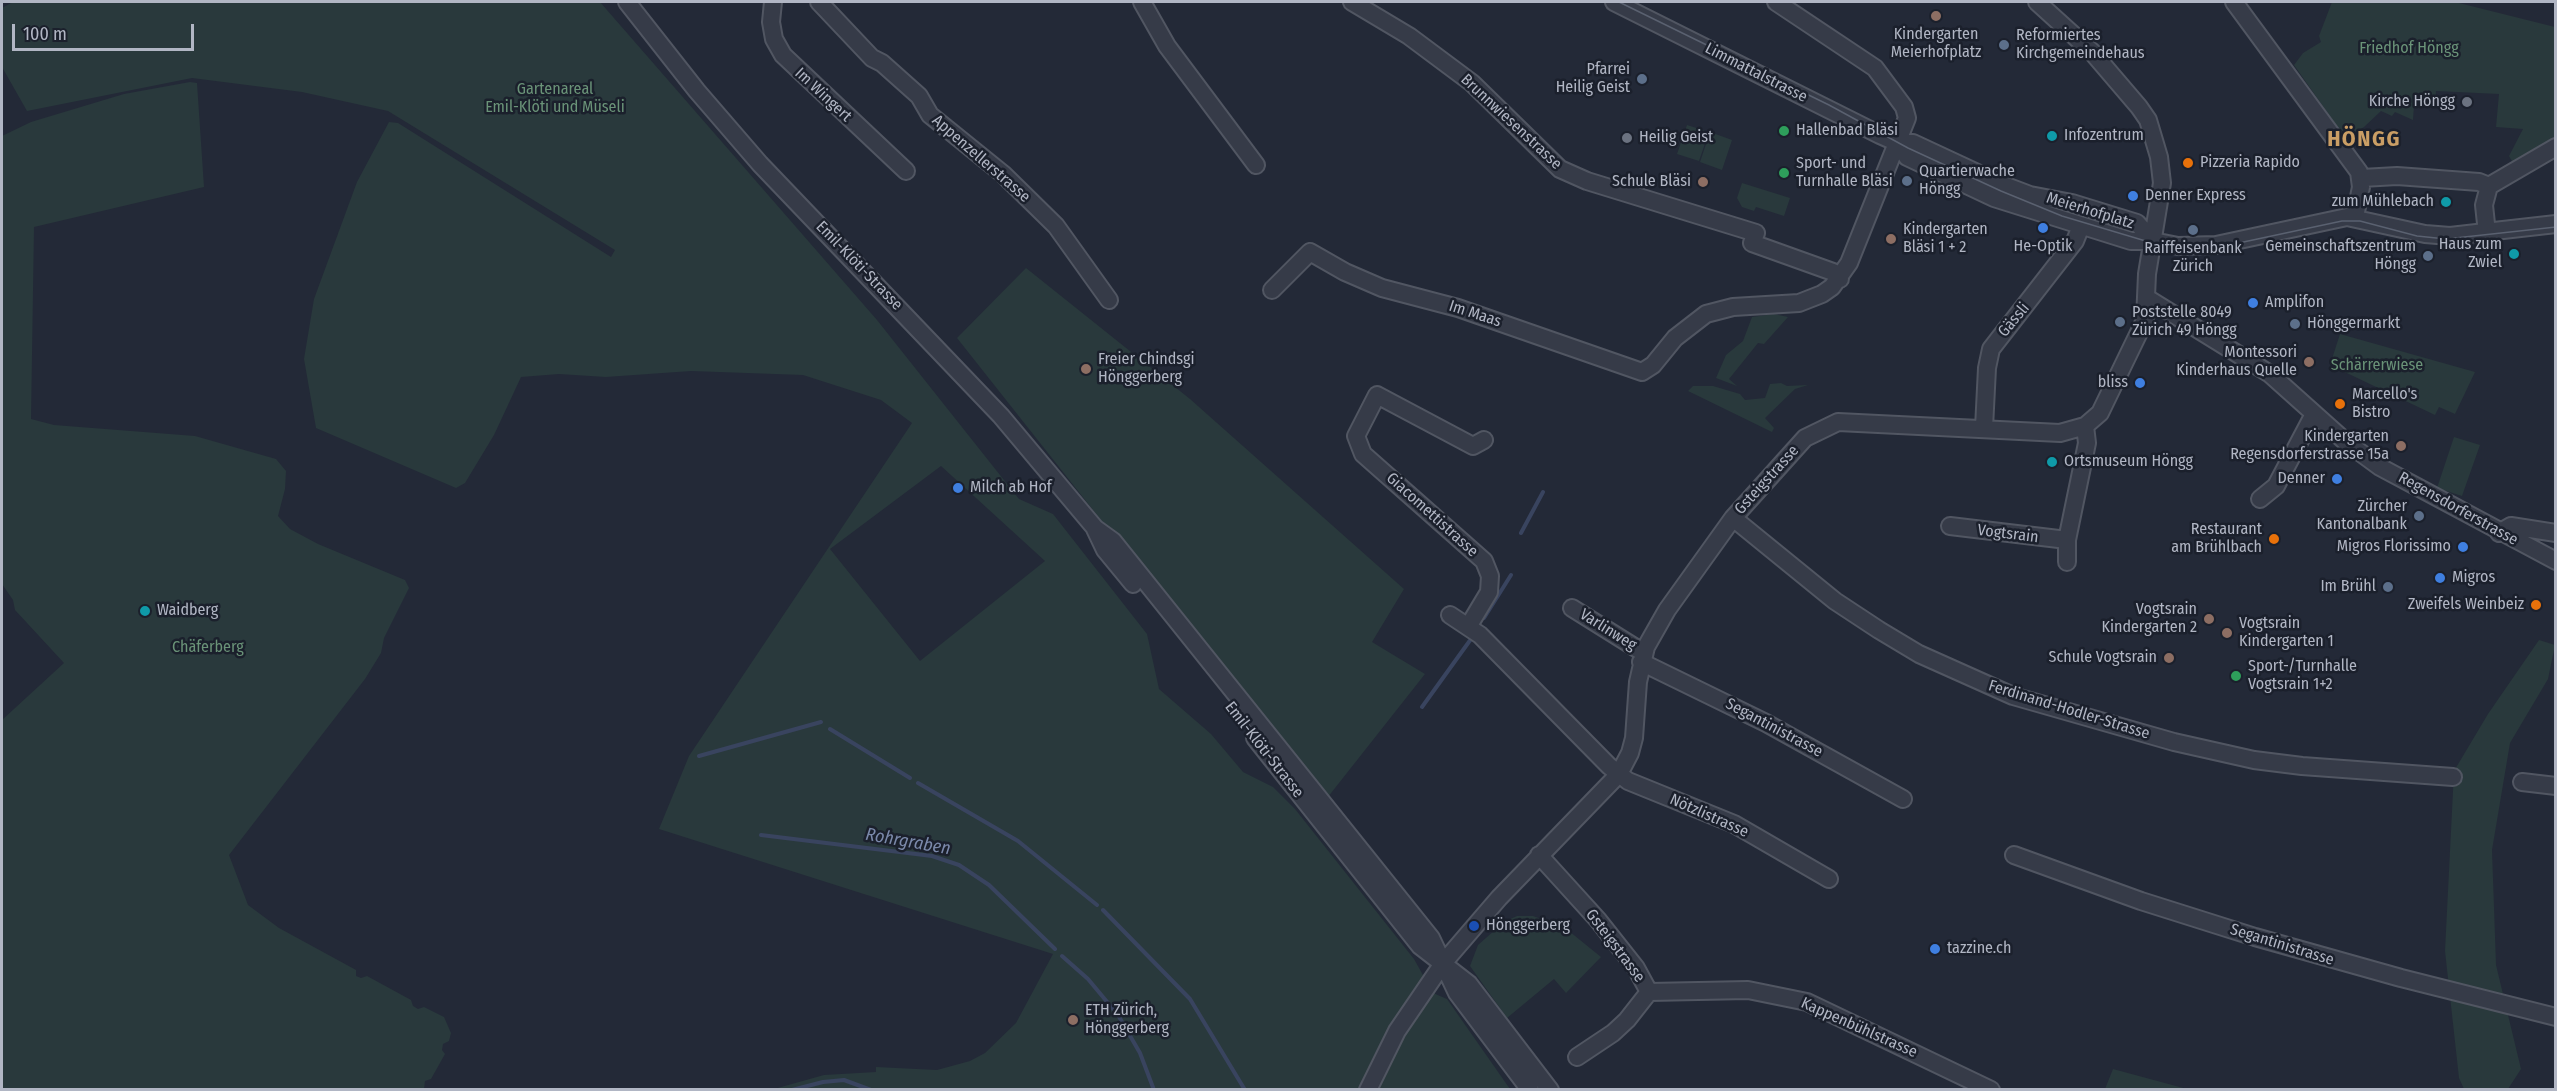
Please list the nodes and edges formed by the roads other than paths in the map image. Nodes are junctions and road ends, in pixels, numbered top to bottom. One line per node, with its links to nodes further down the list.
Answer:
1 (627, 2): 50 (street, Emil-Klöti-Strasse)
2 (773, 2): 13 (street, Im Wingert)
3 (819, 2): 25 (street, Appenzellerstrasse)
4 (1142, 2): 12 (street)
5 (1352, 2): 22 (street, Brunnwiesenstrasse)
6 (1614, 2): 10 (street, Limmattalstrasse)
7 (1776, 2): 10 (street)
8 (2037, 2): 21 (street)
9 (2234, 2): 14 (street)
10 (1898, 143): 16 (street, Limmattalstrasse); 22 (street)
11 (2556, 147): 15 (street)
12 (1256, 165)
13 (906, 171)
14 (2362, 178): 15 (street); 17 (street)
15 (2489, 186): 20 (street)
16 (2026, 200): 19 (street, Meierhofplatz); 21 (street, Meierhofplatz)
17 (2355, 217): 20 (street); 21 (street)
18 (2556, 224): 20 (street)
19 (2081, 226): 21 (street, Meierhofplatz); 28 (street, Gässli)
20 (2487, 233)
21 (2153, 240): 24 (street)
22 (1840, 279): 23 (street, Im Maas)
23 (1272, 290)
24 (2147, 298): 26 (street, Regensdorferstrasse); 27 (street)
25 (1109, 300)
26 (2314, 414): 30 (street); 33 (street, Regensdorferstrasse)
27 (2085, 426): 28 (street, Gsteigstrasse); 35 (street)
28 (1984, 428): 31 (street, Gsteigstrasse)
29 (1484, 440): 40 (street, Giacomettistrasse)
30 (2260, 499)
31 (1733, 518): 41 (street, Gsteigstrasse); 43 (street, Ferdinand-Hodler-Strasse)
32 (1950, 526): 35 (street, Vogtsrain)
33 (2499, 532): 34 (street); 36 (street, Regensdorferstrasse)
34 (2556, 533)
35 (2067, 540): 37 (street)
36 (2556, 561)
37 (2067, 562)
38 (1572, 608): 41 (street, Varlinweg)
39 (1450, 615): 40 (street)
40 (1468, 627): 42 (street)
41 (1643, 658): 42 (street, Gsteigstrasse); 46 (street, Segantinistrasse)
42 (1619, 774): 47 (street, Gsteigstrasse); 49 (street, Nötzlistrasse)
43 (2453, 777)
44 (2522, 782): 45 (street)
45 (2556, 786)
46 (1903, 799)
47 (1539, 855): 50 (street, Gsteigstrasse); 51 (street, Gsteigstrasse)
48 (2014, 855): 52 (street, Segantinistrasse)
49 (1829, 879)
50 (1444, 962): 54 (street, Gsteigstrasse); 55 (street, Emil-Klöti-Strasse); 56 (street, Emil-Klöti-Strasse)
51 (1649, 992): 53 (street, Gsteigstrasse); 57 (street, Kappenbühlstrasse)
52 (2556, 1017)
53 (1577, 1057)
54 (1368, 1089)
55 (1530, 1089)
56 (1550, 1089)
57 (1991, 1089)

